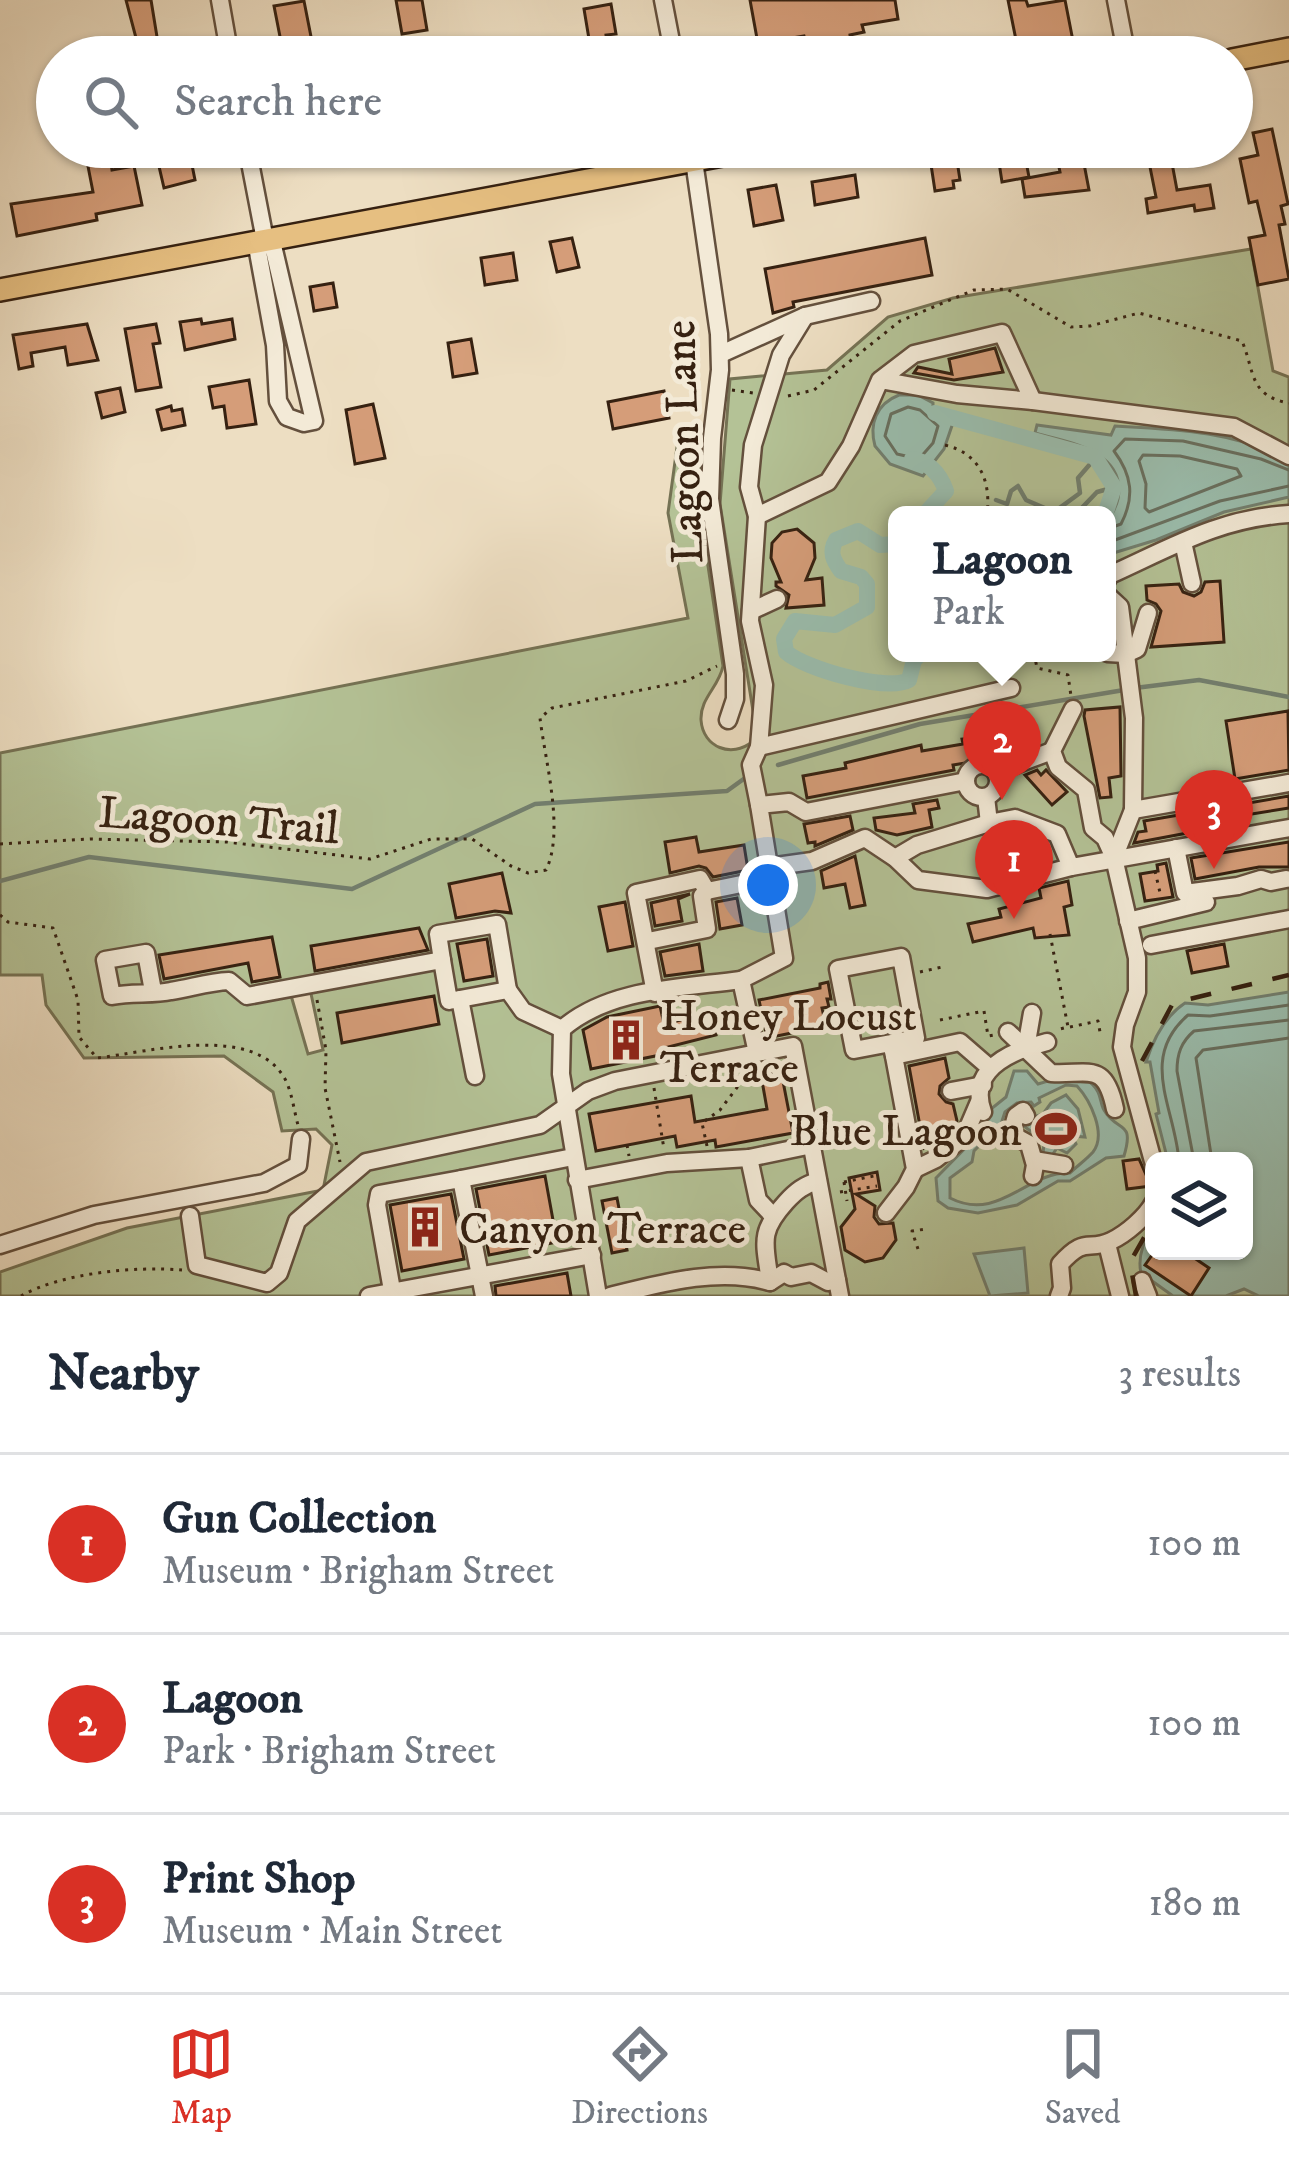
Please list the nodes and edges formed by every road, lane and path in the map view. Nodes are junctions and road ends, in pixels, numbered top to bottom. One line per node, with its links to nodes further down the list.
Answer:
1 (220, 0): 4 (street)
2 (663, 0): 5 (street)
3 (1116, 0): 6 (street)
4 (226, 36)
5 (670, 36)
6 (1123, 36)
7 (1289, 49): 8 (main road)
8 (1253, 56)
9 (252, 168): 12 (street)
10 (623, 168): 12 (main road)
11 (695, 168): 17 (street, Lagoon Lane)
12 (265, 240): 13 (main road); 15 (street)
13 (0, 290)
14 (871, 301): 16 (street)
15 (278, 306): 15 (street)
16 (805, 316): 17 (street); 30 (street)
17 (721, 354): 19 (street, Lagoon Lane)
18 (880, 380): 23 (street); 23 (street); 30 (street)
19 (719, 388): 20 (path); 44 (street, Lagoon Lane)
20 (759, 394)
21 (775, 396): 22 (path)
22 (796, 396): 24 (path); 25 (path)
23 (1033, 401): 27 (street)
24 (1289, 404)
25 (796, 408)
26 (945, 446): 28 (path)
27 (1289, 456)
28 (989, 506)
29 (1289, 514): 31 (street)
30 (758, 516): 36 (street)
31 (1183, 542): 32 (street); 33 (street)
32 (1116, 572)
33 (1192, 583)
34 (777, 599): 36 (street)
35 (1116, 603): 38 (street)
36 (751, 610): 45 (street)
37 (1148, 613): 38 (street)
38 (1116, 653): 52 (street)
39 (1035, 662): 41 (path)
40 (717, 666): 55 (path, Lagoon Trail)
41 (1070, 682)
42 (1011, 688): 45 (street)
43 (1073, 709): 46 (street)
44 (728, 720)
45 (759, 747): 51 (street)
46 (1052, 751): 47 (street); 59 (street)
47 (995, 772): 48 (street); 50 (street)
48 (966, 781): 50 (street); 51 (street)
49 (1289, 783): 52 (street)
50 (986, 797): 53 (street)
51 (759, 805): 61 (street)
52 (1133, 810): 59 (street)
53 (989, 823): 58 (street); 60 (street)
54 (1289, 828): 56 (street)
55 (0, 844)
56 (1176, 848): 57 (street); 62 (street)
57 (1151, 852): 59 (street); 65 (path)
58 (896, 858): 60 (street); 61 (street)
59 (1114, 858): 60 (street); 68 (street)
60 (1071, 867)
61 (770, 873): 63 (street); 73 (street)
62 (1286, 879)
63 (707, 890): 70 (street); 70 (street)
64 (1206, 902): 65 (street)
65 (1164, 913): 68 (street)
66 (0, 915): 96 (path)
67 (1289, 919): 71 (street)
68 (1128, 921): 98 (street)
69 (1050, 934): 81 (path)
70 (648, 941): 77 (street)
71 (1151, 945)
72 (442, 960): 74 (street); 75 (street); 78 (street)
73 (741, 980): 77 (street); 88 (street)
74 (314, 985): 76 (street); 103 (path)
75 (508, 990): 78 (street); 82 (street)
76 (153, 991)
77 (655, 993): 82 (street)
78 (460, 999): 90 (street)
79 (1032, 1013): 86 (street)
80 (940, 1020): 83 (path)
81 (1068, 1027): 84 (path); 85 (path)
82 (562, 1029): 93 (street)
83 (1008, 1032): 86 (street)
84 (1100, 1032)
85 (1047, 1042): 86 (street)
86 (1026, 1048): 92 (street); 94 (street)
87 (893, 1049): 87 (street); 92 (street); 105 (street)
88 (751, 1054): 89 (street); 97 (street); 101 (path)
89 (651, 1074): 93 (street); 102 (path)
90 (475, 1076)
91 (951, 1091): 92 (street)
92 (984, 1092): 105 (street)
93 (568, 1105): 99 (street); 114 (street)
94 (1116, 1105)
95 (1026, 1116): 104 (street)
96 (301, 1139): 120 (street)
97 (812, 1145): 100 (street); 109 (street)
98 (1150, 1152)
99 (573, 1157): 107 (street); 108 (street)
100 (749, 1158): 101 (street); 115 (street)
101 (710, 1160): 102 (street)
102 (667, 1162): 108 (street)
103 (340, 1164)
104 (1064, 1165)
105 (915, 1169): 112 (street)
106 (874, 1176): 111 (path, bridge)
107 (461, 1179): 124 (street); 128 (street)
108 (578, 1180): 122 (street)
109 (818, 1181): 115 (street); 116 (street)
110 (877, 1186): 116 (path)
111 (847, 1202)
112 (886, 1213)
113 (1145, 1215): 119 (street)
114 (190, 1216)
115 (772, 1216): 118 (street)
116 (828, 1218): 127 (street)
117 (926, 1229): 121 (path)
118 (765, 1238): 125 (street); 126 (street)
119 (1107, 1244): 135 (street); 136 (street)
120 (0, 1245)
121 (918, 1249)
122 (592, 1255): 124 (street); 132 (street)
123 (197, 1272): 129 (path)
124 (480, 1276): 128 (street); 131 (street)
125 (739, 1276): 126 (street); 133 (street); 134 (street)
126 (770, 1282): 127 (street)
127 (839, 1288)
128 (392, 1294): 130 (street)
129 (21, 1296)
130 (369, 1296)
131 (484, 1296)
132 (598, 1296)
133 (610, 1296)
134 (734, 1296)
135 (1059, 1296)
136 (1120, 1296)

